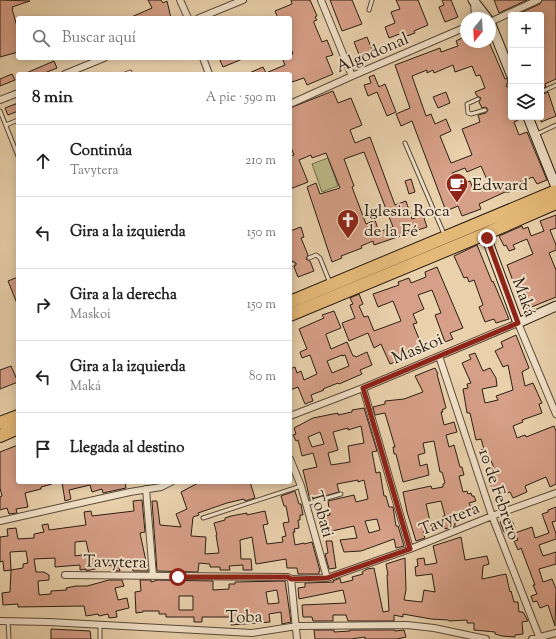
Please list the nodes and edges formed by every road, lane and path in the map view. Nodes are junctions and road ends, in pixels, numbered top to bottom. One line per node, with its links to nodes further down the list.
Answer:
1 (180, 0): 10 (street)
2 (243, 0): 11 (street)
3 (321, 0): 20 (street)
4 (372, 0): 7 (lane)
5 (538, 0): 12 (street)
6 (473, 1): 8 (street); 9 (street)
7 (369, 10)
8 (475, 12)
9 (482, 12)
10 (187, 16)
11 (204, 16)
12 (496, 19)
13 (460, 30): 20 (street, Algodonal)
14 (496, 37): 17 (street)
15 (100, 60): 18 (street)
16 (204, 60): 19 (street)
17 (508, 67)
18 (80, 71)
19 (208, 72)
20 (352, 76): 26 (street, Algodonal)
21 (556, 85): 22 (lane)
22 (544, 91)
23 (16, 94): 25 (street)
24 (478, 99): 27 (lane)
25 (0, 100)
26 (292, 103)
27 (485, 110)
28 (0, 111): 31 (lane)
29 (529, 120): 33 (street)
30 (16, 121): 31 (lane)
31 (6, 125): 35 (lane)
32 (556, 125): 33 (lane)
33 (535, 134): 36 (street)
34 (405, 143): 40 (lane)
35 (16, 151)
36 (556, 188)
37 (556, 191): 40 (highway)
38 (556, 203): 39 (highway)
39 (485, 234): 45 (highway); 46 (street, Maká)
40 (446, 237): 42 (highway)
41 (309, 258): 42 (lane)
42 (331, 285): 43 (highway)
43 (292, 299)
44 (556, 306): 46 (street, Maskoi)
45 (292, 314)
46 (518, 323): 47 (street, Maskoi); 49 (street, Maká)
47 (439, 356): 48 (street, Maskoi); 62 (street, 10 de Febrero)
48 (363, 388): 50 (street, Maskoi); 65 (street)
49 (556, 414)
50 (292, 415)
51 (16, 417): 52 (highway)
52 (0, 423)
53 (16, 429): 54 (highway)
54 (0, 436)
55 (292, 464): 57 (street, Tobati)
56 (167, 484): 58 (street)
57 (301, 486): 61 (street, Tobati); 63 (lane)
58 (146, 489): 64 (street); 67 (street)
59 (556, 492): 62 (street, Tavytera)
60 (341, 494): 61 (lane)
61 (306, 504): 68 (street, Tobati)
62 (492, 516): 65 (street, Tavytera); 75 (street, 10 de Febrero)
63 (203, 518)
64 (0, 521)
65 (410, 549): 68 (street, Tavytera)
66 (65, 575): 67 (street, Tavytera)
67 (153, 576): 69 (street, Tavytera)
68 (327, 578): 69 (street, Tavytera)
69 (291, 579): 73 (street)
70 (0, 621): 71 (street, Toba)
71 (8, 621): 72 (street, Toba); 76 (lane)
72 (100, 625): 73 (street, Toba); 77 (lane)
73 (297, 626): 78 (street); 79 (street, Toba)
74 (556, 633): 75 (street)
75 (540, 638): 80 (street)
76 (9, 639)
77 (100, 639)
78 (297, 639)
79 (486, 639)
80 (532, 639)

